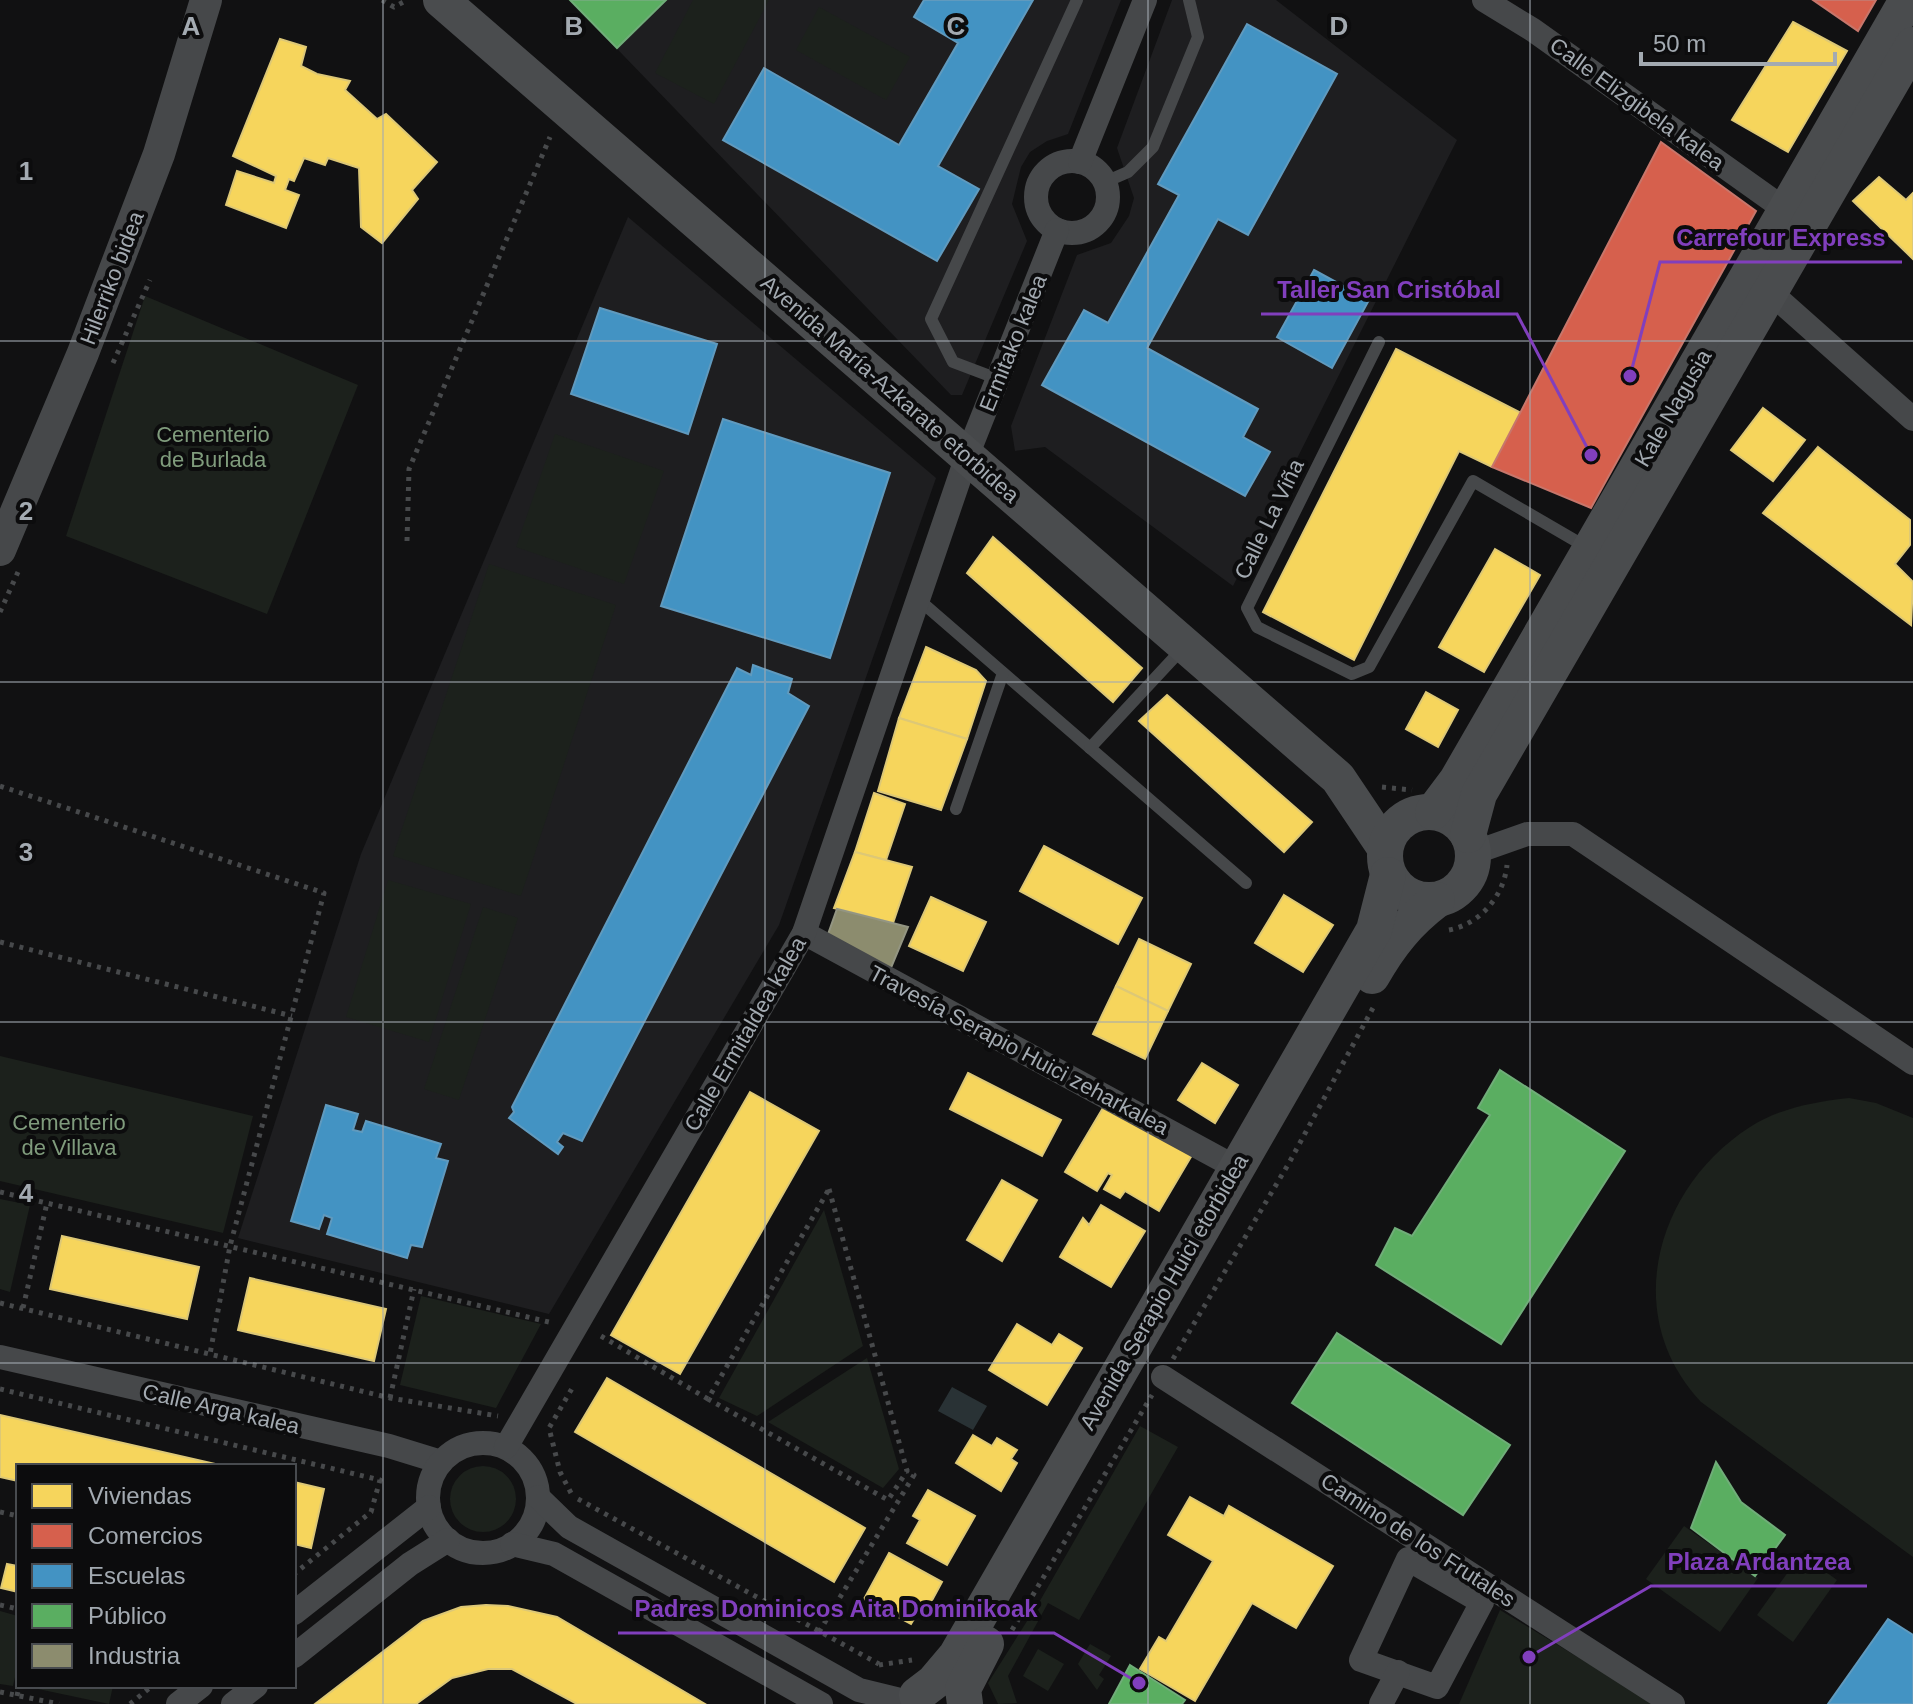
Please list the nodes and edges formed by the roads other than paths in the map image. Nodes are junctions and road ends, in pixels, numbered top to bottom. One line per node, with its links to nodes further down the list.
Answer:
1 (206, 0): 18 (street, Hilerriko bidea)
2 (441, 0): 17 (main road, Avenida María-Azkarate etorbidea)
3 (1077, 0): 15 (lane)
4 (1145, 0): 9 (street)
5 (1189, 0): 10 (lane)
6 (1484, 0): 11 (street, Calle Elizgibela kalea)
7 (1907, 0): 11 (main road, Kale Nagusia)
8 (1913, 45): 13 (main road, Kale Nagusia)
9 (1080, 162): 10 (street); 12 (street)
10 (1105, 182): 12 (street)
11 (1787, 211): 13 (street); 19 (main road, Kale Nagusia)
12 (1057, 230): 15 (street, Ermitako kalea)
13 (1770, 292): 16 (street); 19 (main road, Kale Nagusia)
14 (1379, 342): 19 (lane, Calle La Viña)
15 (998, 379): 17 (street, Ermitako kalea)
16 (1913, 419)
17 (967, 456): 20 (street, Calle Ermitaldea kalea); 21 (main road, Avenida María-Azkarate etorbidea)
18 (0, 550)
19 (1602, 556): 26 (main road, Kale Nagusia); 27 (main road, Kale Nagusia)
20 (918, 599): 22 (lane); 31 (street, Calle Ermitaldea kalea)
21 (1186, 645): 23 (lane); 24 (main road, Avenida María-Azkarate etorbidea)
22 (1003, 673): 23 (lane); 25 (lane)
23 (1090, 748): 29 (lane)
24 (1338, 778): 26 (main road, Avenida María-Azkarate etorbidea); 28 (main road, Avenida María-Azkarate etorbidea)
25 (956, 809)
26 (1424, 813): 27 (main road); 28 (main road)
27 (1472, 844): 30 (main road); 32 (street)
28 (1386, 862): 30 (main road); 33 (main road, Avenida Serapio Huici etorbidea)
29 (1246, 883)
30 (1437, 900): 52 (main road, Avenida Serapio Huici etorbidea)
31 (804, 933): 33 (street, Travesía Serapio Huici zeharkalea); 36 (street, Calle Ermitaldea kalea)
32 (1913, 1063)
33 (1235, 1167): 47 (main road, Avenida Serapio Huici etorbidea)
34 (0, 1357): 37 (street, Calle Arga kalea)
35 (1163, 1377): 54 (street, Camino de los Frutales)
36 (506, 1447): 37 (street); 38 (street)
37 (441, 1462): 39 (street)
38 (538, 1497): 41 (street); 47 (street)
39 (429, 1507): 40 (street); 42 (street)
40 (448, 1540): 41 (street); 43 (street)
41 (512, 1544): 50 (street)
42 (296, 1611)
43 (296, 1654)
44 (1398, 1672): 44 (street); 53 (street)
45 (198, 1688): 48 (street)
46 (253, 1688): 49 (street)
47 (904, 1700): 51 (main road)
48 (178, 1704)
49 (233, 1704)
50 (821, 1704)
51 (956, 1704)
52 (965, 1704)
53 (1381, 1704)
54 (1673, 1704)

